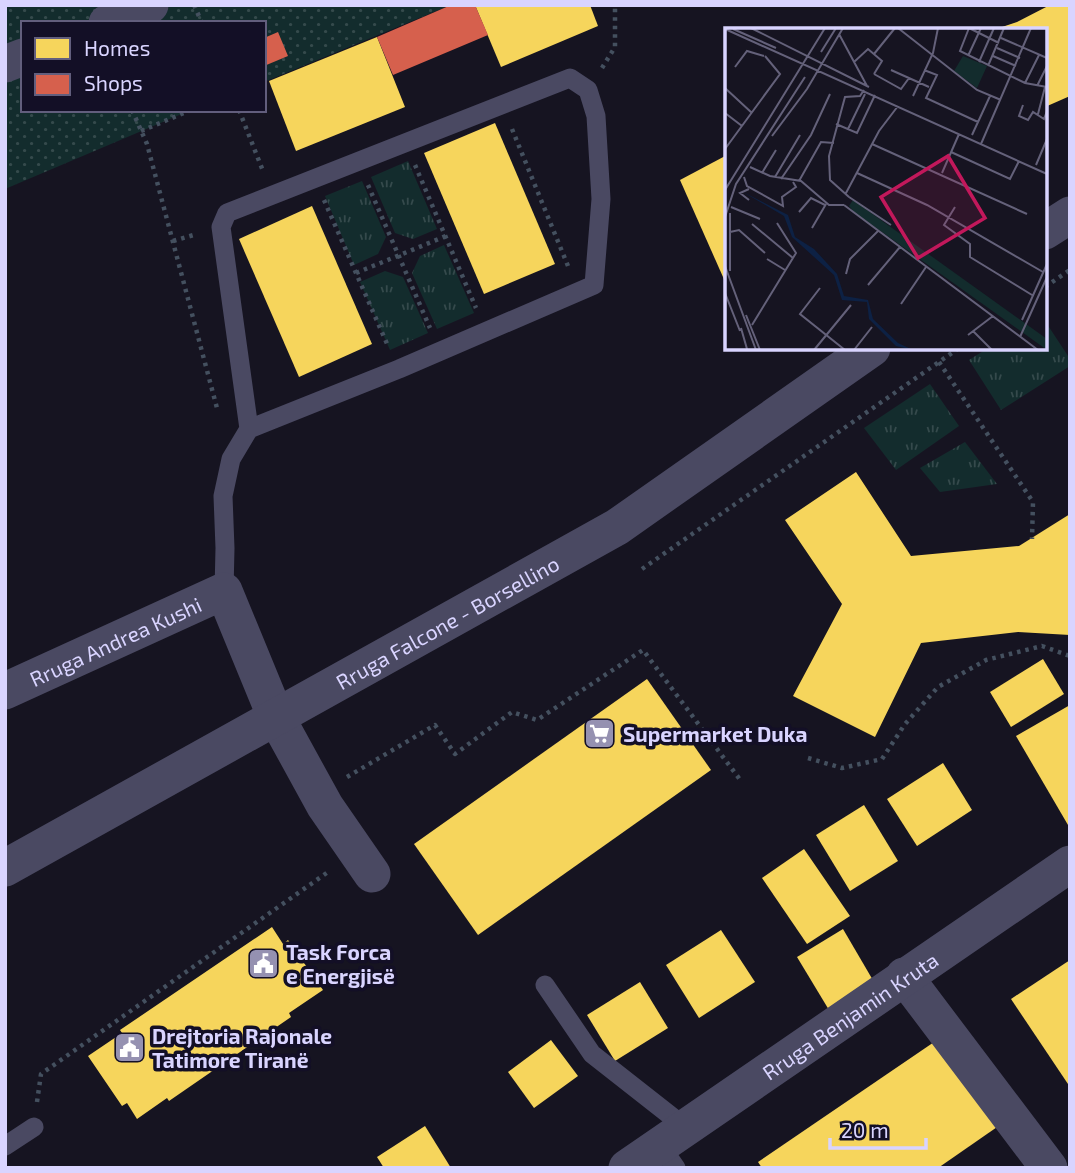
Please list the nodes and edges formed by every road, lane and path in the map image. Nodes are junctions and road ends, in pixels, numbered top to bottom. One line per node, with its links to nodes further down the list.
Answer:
1 (150, 5): 3 (street)
2 (615, 5): 4 (path)
3 (112, 21)
4 (588, 90): 5 (lane); 21 (lane)
5 (502, 105): 10 (lane); 21 (path)
6 (133, 112): 9 (path)
7 (186, 112): 9 (path)
8 (240, 112): 13 (path)
9 (141, 131): 28 (path)
10 (406, 142): 11 (lane); 16 (path)
11 (358, 162): 12 (lane); 17 (path)
12 (315, 178): 13 (lane); 19 (path)
13 (273, 195): 29 (lane)
14 (1070, 215): 15 (street)
15 (1047, 230)
16 (446, 236): 17 (path); 22 (path)
17 (399, 255): 19 (path); 25 (path)
18 (1070, 270): 20 (path)
19 (356, 273): 27 (path)
20 (1047, 286)
21 (579, 291): 22 (lane)
22 (486, 331): 25 (lane)
23 (869, 350): 35 (street, Rruga Falcone - Borsellino)
24 (956, 350): 26 (path)
25 (440, 351): 27 (lane)
26 (939, 362): 30 (path); 31 (path)
27 (398, 369): 29 (lane)
28 (218, 413)
29 (249, 429): 32 (lane)
30 (1032, 539)
31 (642, 569)
32 (224, 591): 34 (street, Rruga Andrea Kushi); 35 (street)
33 (1070, 656): 36 (path)
34 (5, 691)
35 (275, 715): 38 (street); 41 (street, Rruga Falcone - Borsellino)
36 (808, 758)
37 (741, 781): 38 (path)
38 (318, 794): 39 (street)
39 (364, 863): 44 (path)
40 (1070, 864): 42 (street, Rruga Benjamin Kruta)
41 (5, 867)
42 (904, 976): 46 (street, Rruga Benjamin Kruta); 48 (street)
43 (545, 985): 46 (lane)
44 (34, 1127): 45 (lane)
45 (5, 1146)
46 (674, 1147): 47 (street, Rruga Benjamin Kruta)
47 (627, 1168)
48 (1049, 1168)

